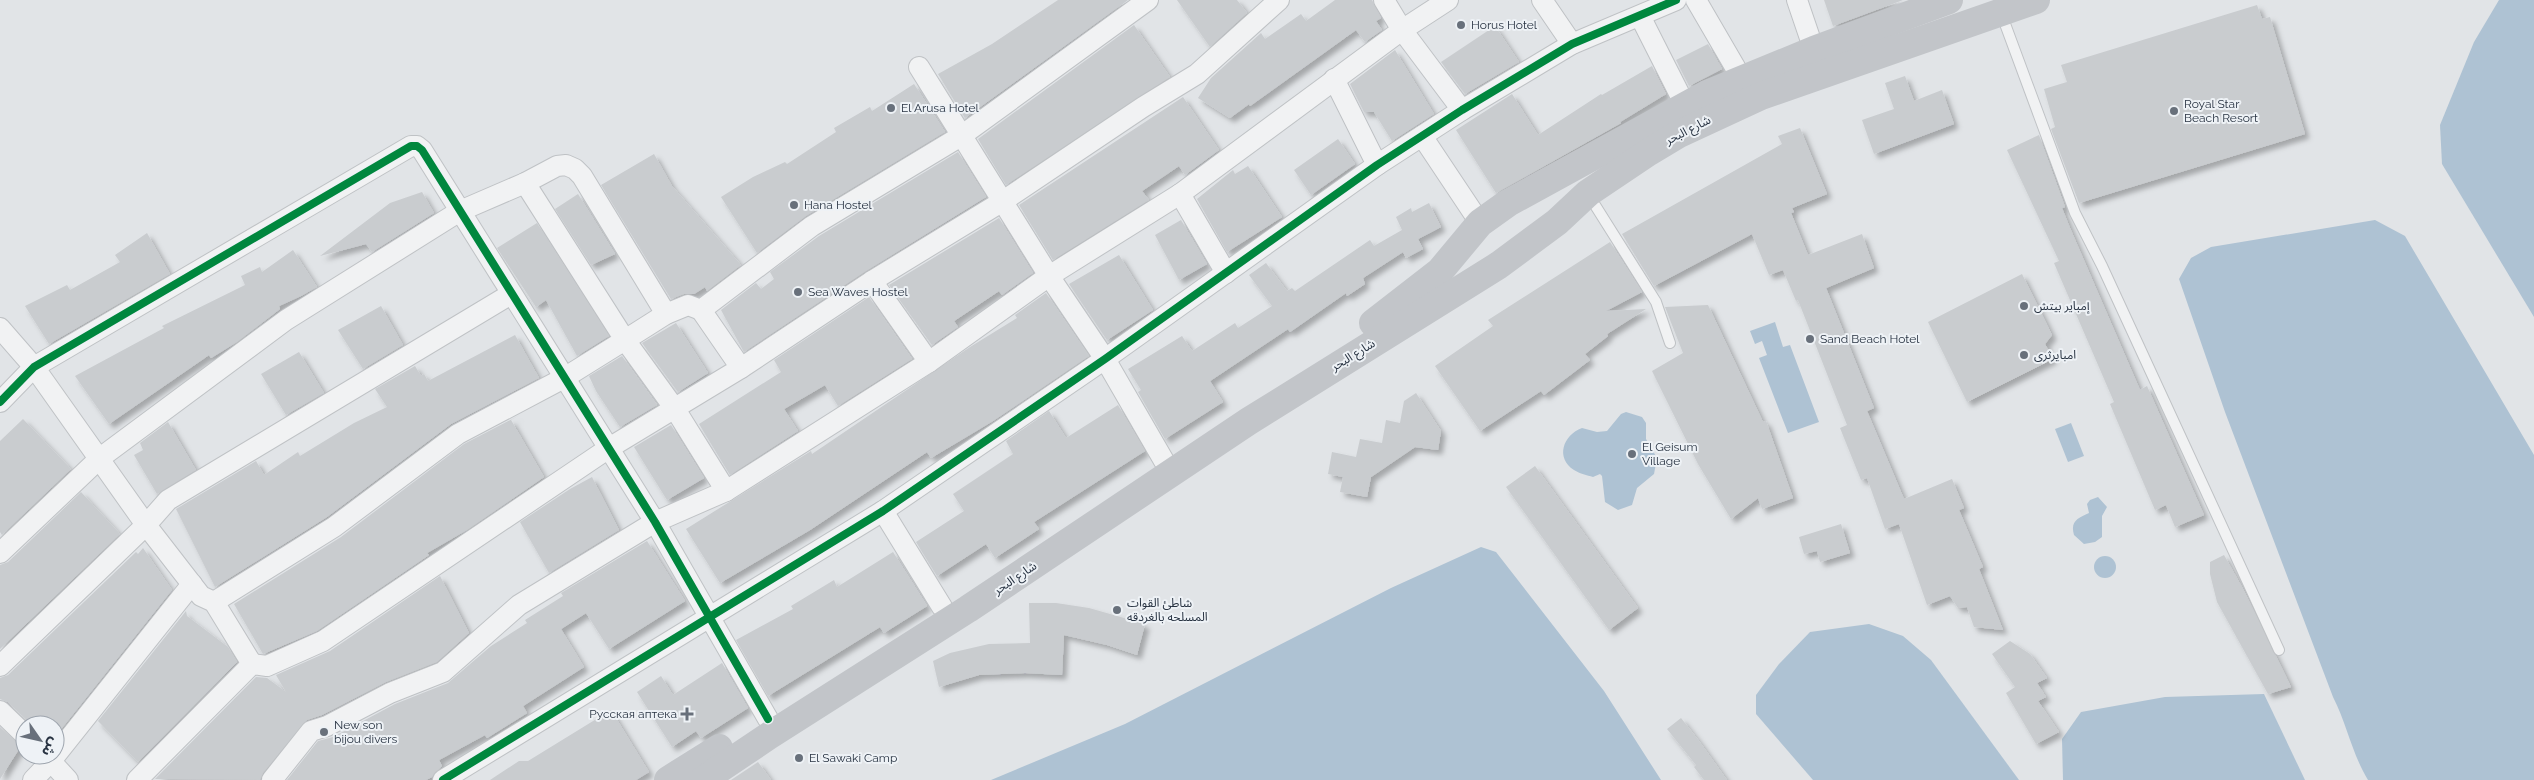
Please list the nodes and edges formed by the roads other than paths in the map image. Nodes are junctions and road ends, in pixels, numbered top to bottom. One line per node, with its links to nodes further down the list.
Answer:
1 (1148, 0): 22 (street)
2 (1280, 0): 29 (street)
3 (1384, 0): 14 (street)
4 (1448, 0): 14 (street)
5 (1542, 0): 15 (street)
6 (1676, 0): 13 (street)
7 (1696, 0): 19 (street)
8 (1796, 0): 16 (street)
9 (1949, 0): 11 (main road, شارع البحر)
10 (2036, 0): 12 (main road, شارع البحر)
11 (1890, 10): 16 (main road, شارع البحر)
12 (2000, 12): 27 (main road, شارع البحر); 62 (lane)
13 (1640, 16): 15 (street); 20 (street)
14 (1402, 30): 18 (street); 21 (street)
15 (1572, 44): 21 (street)
16 (1814, 50): 19 (main road, شارع البحر)
17 (919, 67): 22 (street)
18 (1334, 79): 24 (street); 28 (street)
19 (1742, 79): 20 (main road, شارع البحر)
20 (1685, 105): 26 (main road, شارع البحر)
21 (1462, 110): 23 (street)
22 (961, 136): 29 (street); 38 (street)
23 (1422, 136): 24 (street); 32 (street)
24 (1377, 165): 34 (street)
25 (525, 183): 30 (street); 39 (street); 41 (street)
26 (1532, 189): 31 (main road); 32 (main road, شارع البحر)
27 (1588, 193): 31 (main road, شارع البحر); 42 (lane)
28 (1180, 194): 34 (street); 35 (street)
29 (1003, 201): 35 (street); 36 (street)
30 (460, 210): 37 (street); 45 (street); 51 (street)
31 (1557, 222): 33 (main road, شارع البحر)
32 (1480, 223): 33 (main road); 52 (main road, شارع البحر)
33 (1499, 265): 77 (main road, شارع البحر)
34 (1226, 272): 43 (street)
35 (1049, 276): 43 (street); 44 (street)
36 (872, 281): 44 (street); 46 (street)
37 (511, 294): 47 (street); 56 (street)
38 (701, 310): 39 (street); 46 (street)
39 (666, 314): 41 (street)
40 (0, 328): 45 (street)
41 (626, 340): 47 (street); 49 (street)
42 (1670, 344)
43 (1105, 359): 52 (street); 54 (street)
44 (928, 362): 53 (street)
45 (34, 367): 48 (street); 51 (street)
46 (741, 368): 49 (street)
47 (564, 378): 50 (street); 59 (street)
48 (0, 402)
49 (675, 409): 50 (street); 53 (street)
50 (609, 448): 55 (street); 63 (street)
51 (100, 458): 56 (street); 57 (street)
52 (1164, 461): 60 (main road, شارع البحر)
53 (726, 491): 55 (street)
54 (883, 511): 60 (street); 61 (street)
55 (655, 522): 61 (street); 74 (street)
56 (146, 525): 58 (street); 64 (street)
57 (0, 553)
58 (192, 584): 59 (street); 68 (street)
59 (214, 602): 63 (street)
60 (942, 607): 66 (main road, شارع البحر)
61 (710, 617): 66 (street); 75 (street)
62 (2279, 650)
63 (252, 664): 73 (street)
64 (0, 666)
65 (0, 711): 67 (street)
66 (768, 719): 76 (main road, شارع البحر)
67 (15, 725)
68 (65, 737)
69 (43, 765): 71 (street)
70 (54, 765): 72 (street)
71 (33, 780)
72 (68, 780)
73 (137, 780)
74 (272, 780)
75 (442, 780)
76 (668, 780)
77 (703, 780)

